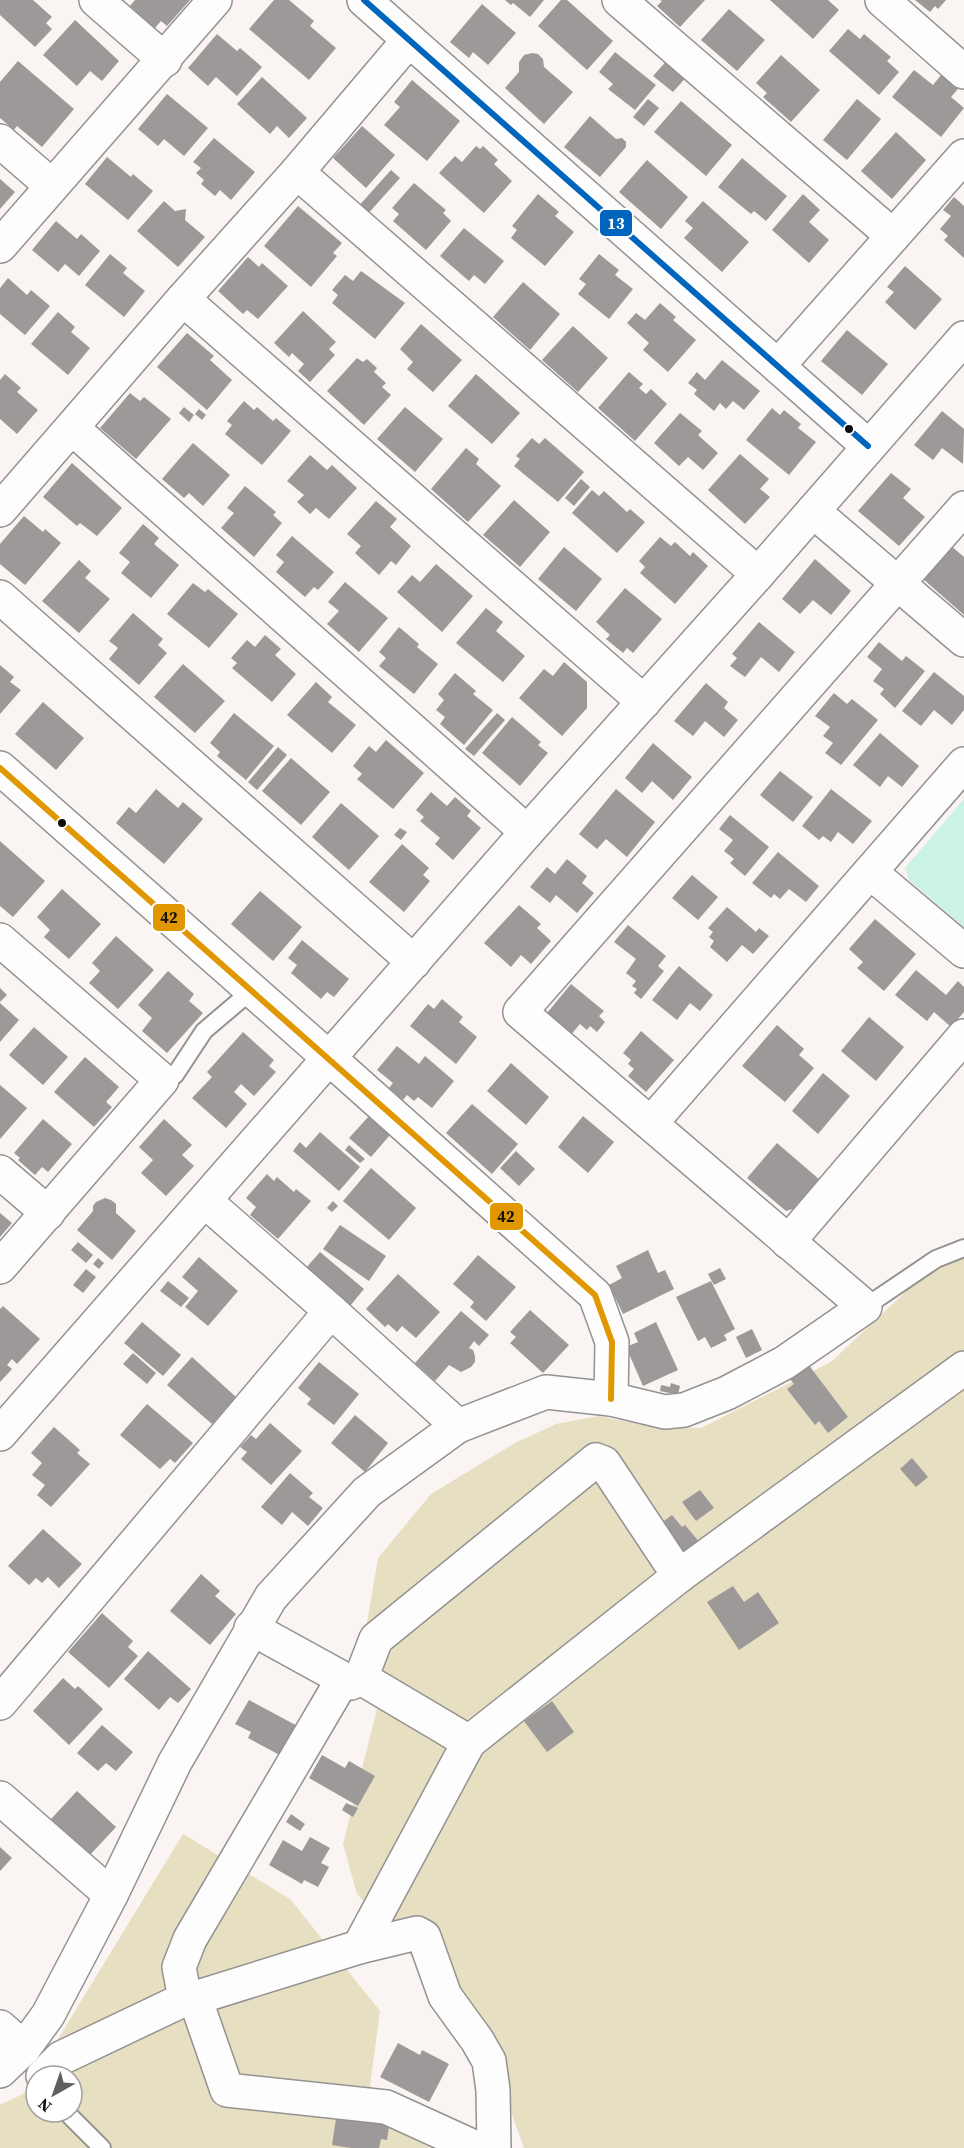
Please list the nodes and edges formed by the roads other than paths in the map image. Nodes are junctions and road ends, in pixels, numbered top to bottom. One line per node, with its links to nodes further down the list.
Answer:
1 (96, 0): 7 (street)
2 (215, 0): 7 (street)
3 (364, 0): 6 (street)
4 (619, 0): 13 (street)
5 (882, 0): 8 (street)
6 (409, 40): 11 (street); 17 (street)
7 (165, 60): 12 (street)
8 (964, 72)
9 (0, 141): 12 (street)
10 (964, 156): 13 (street)
11 (297, 172): 15 (street); 23 (street)
12 (52, 186): 14 (street)
13 (893, 236): 17 (street)
14 (0, 246)
15 (183, 299): 18 (street); 27 (street)
16 (964, 338): 19 (street)
17 (778, 366): 19 (street)
18 (72, 428): 21 (street); 30 (street)
19 (868, 446): 22 (street)
20 (964, 508): 24 (street)
21 (0, 510)
22 (813, 511): 23 (street); 24 (street)
23 (758, 574): 27 (street)
24 (897, 583): 26 (street); 39 (street)
25 (0, 597): 34 (street)
26 (964, 640)
27 (644, 702): 30 (street)
28 (964, 764): 31 (street)
29 (0, 768): 35 (street)
30 (527, 832): 34 (street)
31 (870, 872): 33 (street); 39 (street)
32 (0, 939): 38 (street)
33 (964, 951)
34 (414, 962): 37 (street)
35 (251, 991): 37 (street); 38 (lane)
36 (964, 1036): 43 (street)
37 (329, 1058): 41 (street); 49 (street)
38 (162, 1080): 42 (street)
39 (651, 1123): 43 (street)
40 (0, 1172): 42 (street)
41 (205, 1201): 47 (street); 51 (street)
42 (48, 1213): 45 (street)
43 (788, 1242): 46 (street)
44 (964, 1248): 46 (lane)
45 (0, 1267)
46 (864, 1306): 49 (street)
47 (331, 1311): 50 (street); 55 (street)
48 (964, 1368): 52 (street)
49 (611, 1399): 50 (street)
50 (458, 1426): 53 (street)
51 (0, 1434)
52 (679, 1576): 54 (street); 56 (street)
53 (251, 1628): 54 (street); 58 (street)
54 (352, 1678): 56 (street); 60 (street)
55 (0, 1702)
56 (469, 1742): 59 (street)
57 (0, 1798): 58 (street)
58 (111, 1895): 61 (street)
59 (360, 1947): 60 (street); 68 (street)
60 (190, 1998): 62 (street); 67 (street)
61 (12, 2038): 63 (street)
62 (55, 2064)
63 (0, 2071): 64 (street)
64 (24, 2078)
65 (78, 2124): 66 (lane)
66 (102, 2148)
67 (476, 2148)
68 (494, 2148)

